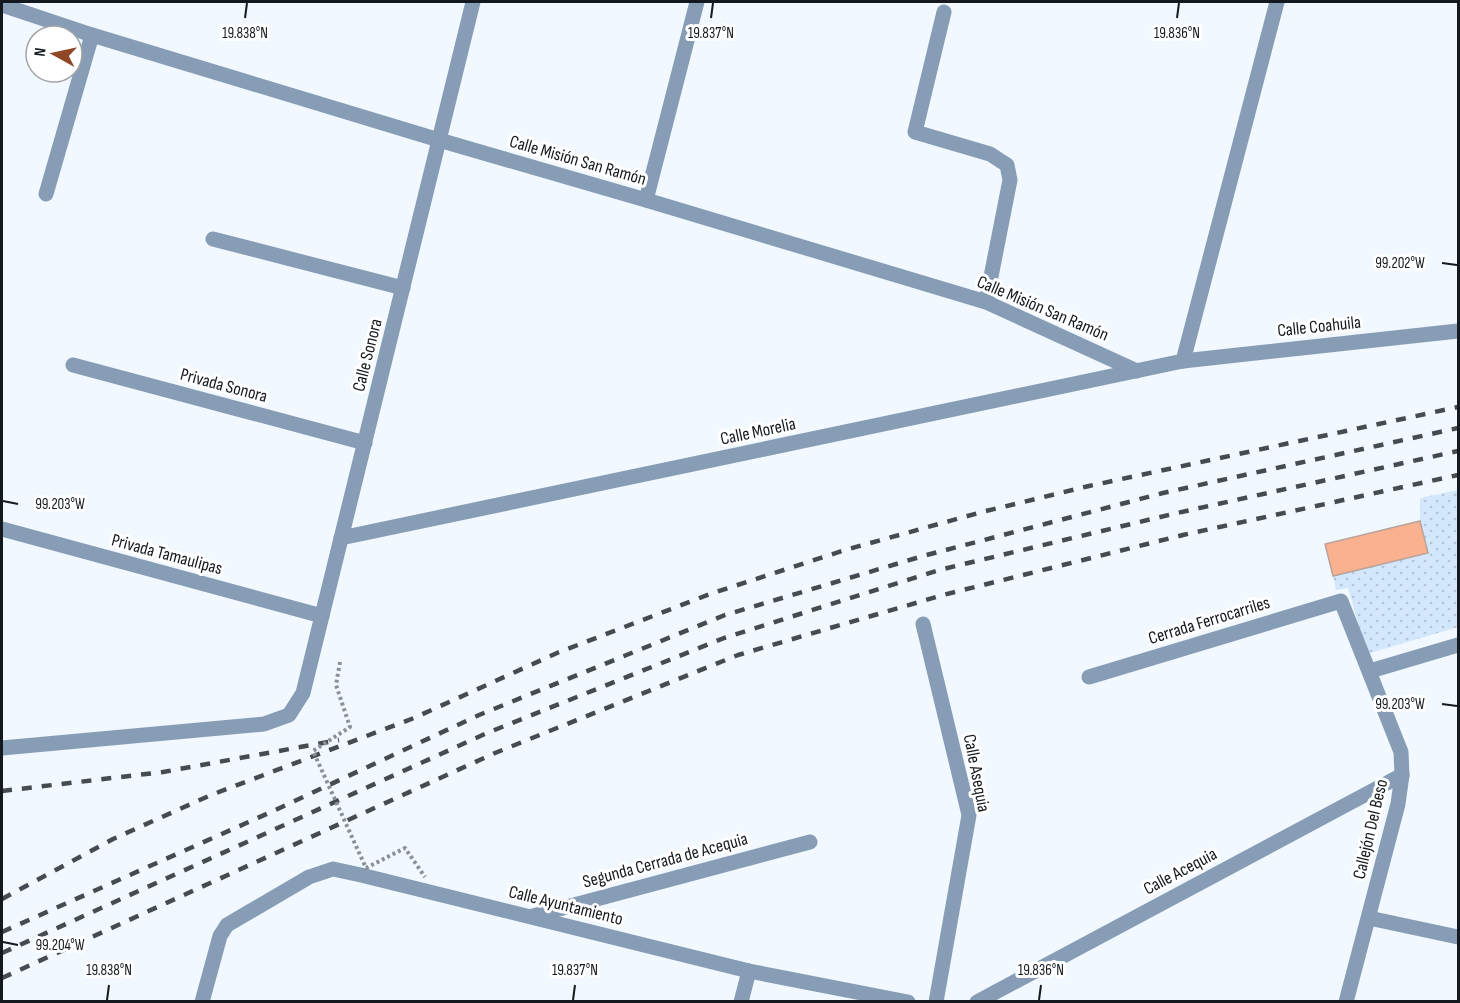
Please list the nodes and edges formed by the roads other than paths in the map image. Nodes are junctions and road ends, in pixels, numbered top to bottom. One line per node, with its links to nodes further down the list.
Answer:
1 (473, 2): 7 (street, Calle Sonora)
2 (697, 2): 9 (street)
3 (1277, 2): 14 (street)
4 (2, 5): 6 (street, Calle Misión San Ramón)
5 (944, 12): 12 (street)
6 (92, 35): 7 (street, Calle Misión San Ramón); 8 (street)
7 (439, 140): 9 (street, Calle Misión San Ramón); 11 (street, Calle Sonora)
8 (46, 194)
9 (646, 200): 12 (street, Calle Misión San Ramón)
10 (213, 239): 11 (street)
11 (403, 288): 17 (street, Calle Sonora)
12 (986, 302): 16 (street, Calle Misión San Ramón)
13 (1458, 331): 14 (street, Calle Coahuila)
14 (1183, 361): 16 (street, Calle Morelia)
15 (73, 365): 17 (street, Privada Sonora)
16 (1137, 371): 19 (street, Calle Morelia)
17 (365, 443): 19 (street, Calle Sonora)
18 (2, 529): 21 (street, Privada Tamaulipas)
19 (341, 538): 21 (street, Calle Sonora)
20 (1341, 601): 24 (street, Callejón Del Beso); 25 (street, Cerrada Ferrocarriles)
21 (322, 616): 26 (street, Calle Sonora)
22 (923, 624): 36 (street, Calle Asequia)
23 (1458, 645): 24 (street)
24 (1370, 671): 27 (street, Callejón Del Beso)
25 (1089, 676)
26 (2, 748)
27 (1402, 775): 30 (street, Callejón Del Beso); 37 (street, Calle Acequia)
28 (810, 842): 29 (street, Segunda Cerrada de Acequia)
29 (530, 916): 32 (street, Calle Ayuntamiento); 33 (street, Calle Ayuntamiento)
30 (1369, 918): 31 (street); 38 (street, Callejón Del Beso)
31 (1458, 937)
32 (749, 970): 34 (street); 35 (street, Calle Ayuntamiento)
33 (201, 1002)
34 (741, 1002)
35 (908, 1002)
36 (936, 1002)
37 (976, 1002)
38 (1346, 1002)

